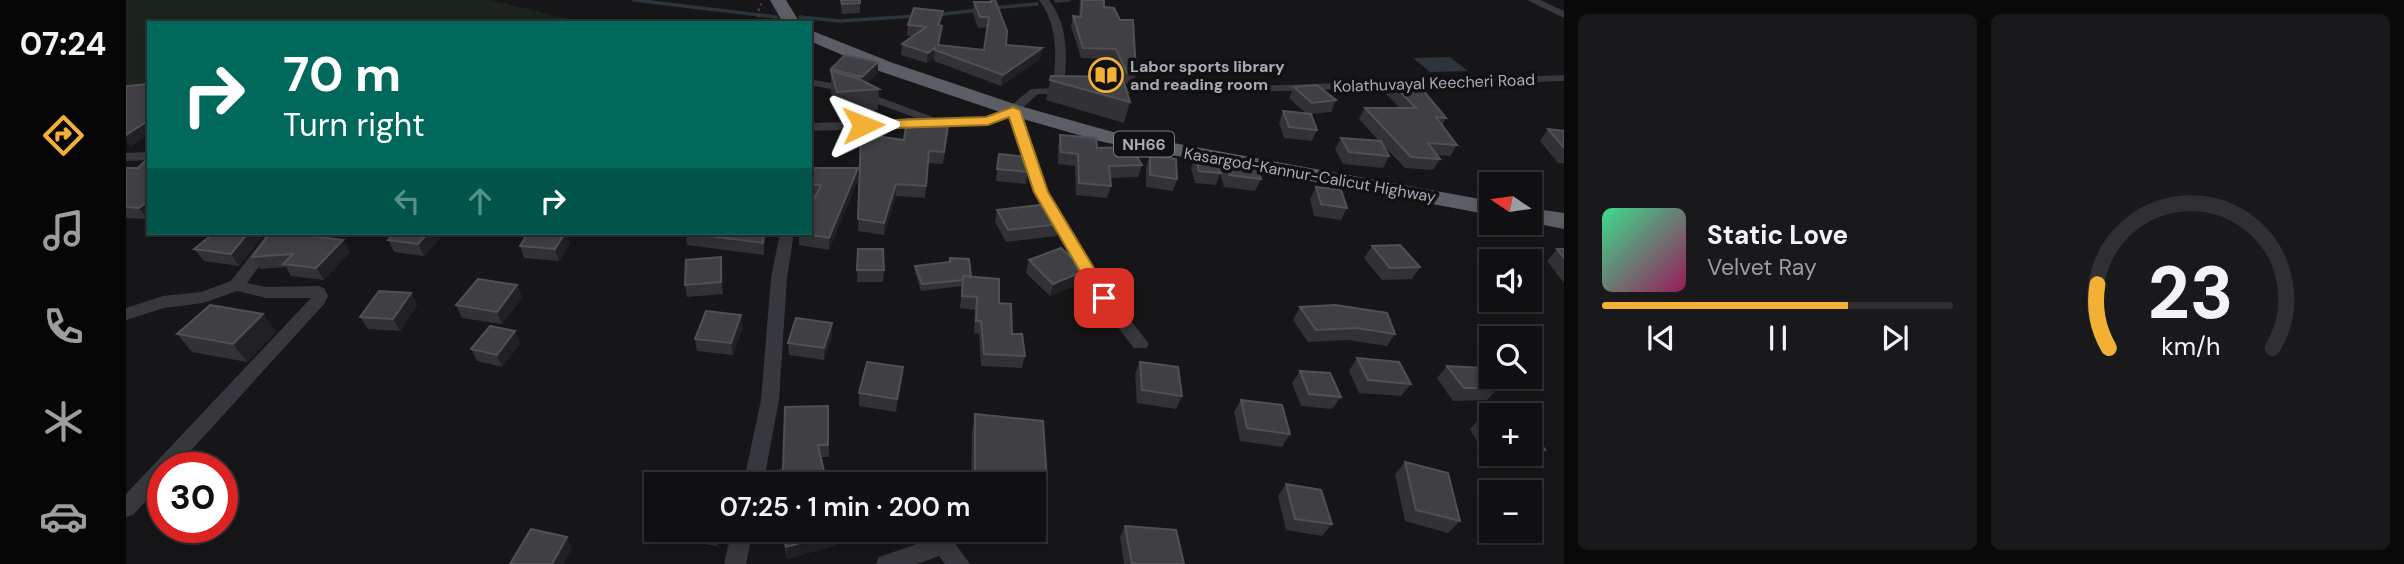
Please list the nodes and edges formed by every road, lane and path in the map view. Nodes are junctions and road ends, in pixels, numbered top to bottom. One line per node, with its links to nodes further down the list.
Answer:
1 (778, 0): 7 (highway)
2 (1044, 0): 11 (street)
3 (1532, 0): 5 (street)
4 (759, 13): 6 (path)
5 (1564, 15)
6 (758, 21)
7 (791, 21)
8 (812, 36): 12 (highway, Kasargod-Kannur-Calicut Highway / NH66)
9 (1564, 78): 11 (street, Kolathuvayal Keecheri Road)
10 (812, 82): 13 (street)
11 (1058, 91): 12 (street, Kolathuvayal Keecheri Road)
12 (1013, 110): 13 (street, Kolathuvayal Keecheri Road); 17 (highway, Kasargod-Kannur-Calicut Highway / NH66); 24 (street)
13 (941, 123): 14 (street, Kolathuvayal Keecheri Road)
14 (812, 127)
15 (147, 156): 16 (street)
16 (126, 157)
17 (1479, 206)
18 (1542, 217): 19 (highway)
19 (1564, 221)
20 (274, 235): 22 (street)
21 (787, 235): 26 (street)
22 (237, 285): 23 (street); 25 (street)
23 (126, 314)
24 (1140, 344)
25 (178, 452)
26 (756, 472)
27 (147, 485): 28 (street)
28 (126, 508)
29 (741, 542): 30 (street)
30 (738, 561)
31 (887, 564): 32 (street)
32 (959, 564)

